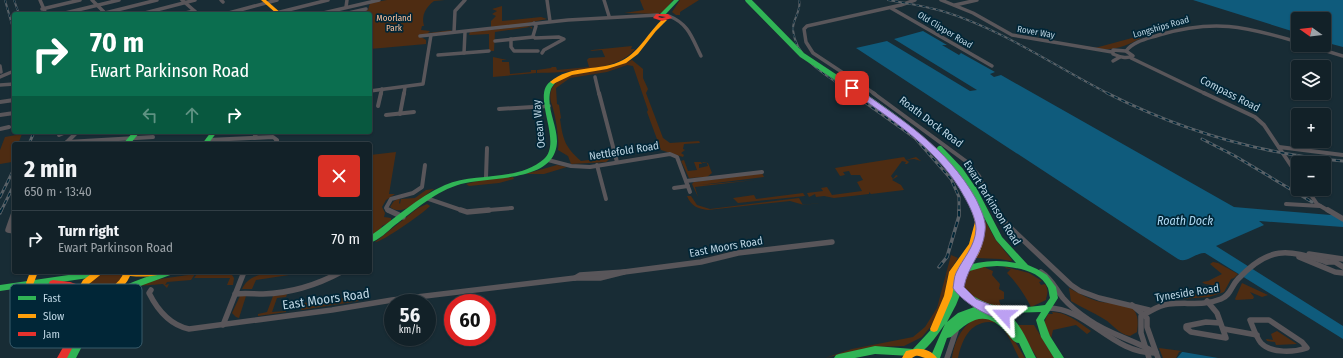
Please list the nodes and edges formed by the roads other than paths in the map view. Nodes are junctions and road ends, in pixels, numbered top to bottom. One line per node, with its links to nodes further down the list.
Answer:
1 (40, 0): 26 (street)
2 (80, 0): 26 (street)
3 (92, 0): 22 (street)
4 (119, 0): 22 (street)
5 (157, 0): 32 (street)
6 (195, 0): 20 (street)
7 (277, 0): 21 (street)
8 (328, 0): 37 (street)
9 (347, 0): 24 (street)
10 (379, 0): 24 (street)
11 (465, 0): 45 (street)
12 (547, 0): 43 (street)
13 (604, 0): 41 (street)
14 (677, 0): 42 (main road, Ocean Way)
15 (748, 0): 112 (main road, Ewart Parkinson Road, bridge)
16 (756, 0): 112 (main road, Ewart Parkinson Road, bridge)
17 (915, 0): 25 (street)
18 (941, 0): 23 (street, Rover Way)
19 (977, 0): 23 (street)
20 (183, 1): 28 (street); 33 (street)
21 (264, 1): 35 (street); 36 (main road)
22 (98, 5): 30 (street); 31 (street)
23 (955, 5): 55 (street, Rover Way)
24 (346, 8): 38 (street); 39 (street)
25 (891, 8): 65 (street, Old Clipper Road); 160 (street, Roath Dock Road)
26 (42, 9): 29 (street)
27 (366, 9): 40 (street)
28 (194, 10): 34 (street)
29 (44, 12)
30 (69, 12)
31 (103, 12)
32 (112, 12)
33 (147, 12)
34 (188, 12)
35 (231, 12)
36 (276, 12)
37 (281, 12)
38 (328, 12)
39 (345, 12)
40 (353, 12)
41 (609, 16): 42 (street); 43 (street)
42 (663, 17): 59 (street); 79 (main road, Ocean Way)
43 (550, 21): 44 (street)
44 (534, 23): 46 (street); 49 (street)
45 (454, 32): 46 (street); 47 (street)
46 (465, 32): 57 (street)
47 (431, 35): 48 (street); 73 (street)
48 (420, 36)
49 (533, 37): 50 (street); 50 (street)
50 (511, 39): 52 (street)
51 (1291, 40): 54 (street, Longships Road)
52 (497, 41)
53 (489, 51): 57 (street)
54 (1126, 51): 55 (street); 62 (street)
55 (1112, 52): 61 (street)
56 (1330, 52): 60 (street)
57 (464, 53): 58 (street)
58 (438, 55)
59 (701, 56)
60 (1343, 56)
61 (1120, 57): 62 (street); 63 (street)
62 (1131, 58): 100 (street, Compass Road)
63 (1113, 61)
64 (0, 66): 67 (street)
65 (992, 66)
66 (12, 72): 68 (street)
67 (0, 73): 68 (street)
68 (6, 74): 69 (street)
69 (0, 77)
70 (595, 77): 104 (street)
71 (12, 84): 72 (street)
72 (0, 85)
73 (405, 87): 74 (street); 83 (street)
74 (382, 90): 75 (street); 78 (street)
75 (372, 91)
76 (12, 100): 77 (street)
77 (0, 102)
78 (378, 106)
79 (548, 106): 80 (street); 103 (main road, Ocean Way)
80 (499, 109)
81 (414, 112): 83 (street)
82 (12, 113): 84 (street)
83 (400, 114): 85 (street)
84 (0, 115)
85 (386, 115)
86 (9, 127): 87 (street)
87 (0, 129)
88 (76, 134): 95 (street)
89 (256, 134): 92 (street)
90 (272, 136): 92 (street); 99 (street)
91 (153, 137): 94 (street)
92 (254, 138): 93 (street)
93 (229, 139): 97 (street); 98 (street)
94 (129, 141): 96 (street)
95 (67, 142)
96 (98, 142)
97 (207, 142)
98 (227, 142)
99 (276, 142)
100 (1279, 147): 102 (street); 107 (street, Compass Road)
101 (486, 148): 109 (street)
102 (1343, 155)
103 (548, 160): 106 (street, Nettlefold Road); 109 (main road, Ocean Way)
104 (617, 162): 106 (street, Nettlefold Road); 110 (street, Nettlefold Road)
105 (425, 165): 121 (street)
106 (597, 165): 116 (street)
107 (1291, 165)
108 (762, 172): 110 (street)
109 (486, 177): 115 (main road, Ocean Way)
110 (687, 184): 111 (street); 113 (street, Nettlefold Road)
111 (674, 188)
112 (969, 189): 123 (main road, Ewart Parkinson Road); 132 (main road, Ewart Parkinson Road)
113 (690, 192)
114 (1312, 196): 118 (street)
115 (426, 198): 119 (street); 121 (main road, Ocean Way)
116 (606, 200)
117 (1286, 204): 118 (street)
118 (1320, 206): 122 (street)
119 (512, 208)
120 (12, 217): 124 (street)
121 (403, 217): 125 (main road, Ocean Way)
122 (1343, 219)
123 (979, 222): 133 (main road, Ewart Parkinson Road); 166 (main road)
124 (11, 231)
125 (372, 239)
126 (832, 242): 163 (street, East Moors Road)
127 (1290, 254): 128 (street, Tyneside Road); 130 (street); 157 (street, Tyneside Road)
128 (1343, 260): 129 (street)
129 (1335, 262): 130 (street); 131 (street)
130 (1327, 264): 134 (street)
131 (1343, 267)
132 (1027, 268): 133 (main road); 158 (main road, Ewart Parkinson Road); 168 (street)
133 (963, 270): 154 (main road, Ewart Parkinson Road)
134 (1335, 272): 135 (street); 144 (street)
135 (1343, 273)
136 (33, 274): 146 (main road)
137 (91, 274): 145 (main road)
138 (96, 274): 150 (main road)
139 (127, 274): 147 (main road)
140 (158, 274): 147 (main road)
141 (163, 274): 151 (main road)
142 (243, 274): 156 (street)
143 (337, 274): 156 (street, East Moors Road)
144 (1343, 278)
145 (52, 281): 146 (main road); 149 (main road)
146 (27, 283): 148 (main road)
147 (124, 283)
148 (22, 284)
149 (62, 284)
150 (86, 284)
151 (135, 284)
152 (10, 286): 153 (main road)
153 (0, 288)
154 (958, 288): 159 (main road); 166 (main road, Ewart Parkinson Road)
155 (151, 290): 163 (street, East Moors Road)
156 (235, 294): 163 (street)
157 (1207, 301): 160 (street, Tyneside Road); 161 (street)
158 (1048, 308): 159 (main road); 173 (street); 181 (main road)
159 (990, 309): 167 (main road); 180 (main road)
160 (1147, 313): 168 (street); 172 (street)
161 (1220, 323): 164 (street); 164 (street)
162 (959, 324): 167 (main road); 179 (street); 180 (main road)
163 (223, 325)
164 (1224, 329): 165 (street)
165 (1256, 334): 165 (street)
166 (933, 336): 171 (main road, Ewart Parkinson Road)
167 (944, 340): 178 (main road)
168 (1144, 345): 172 (street); 173 (street)
169 (70, 348): 174 (main road)
170 (74, 348): 175 (main road)
171 (911, 354): 176 (main road); 177 (main road)
172 (1157, 356): 173 (street)
173 (1148, 357)
174 (62, 358)
175 (71, 358)
176 (839, 358)
177 (932, 358)
178 (935, 358)
179 (947, 358)
180 (1031, 358)
181 (1059, 358)

